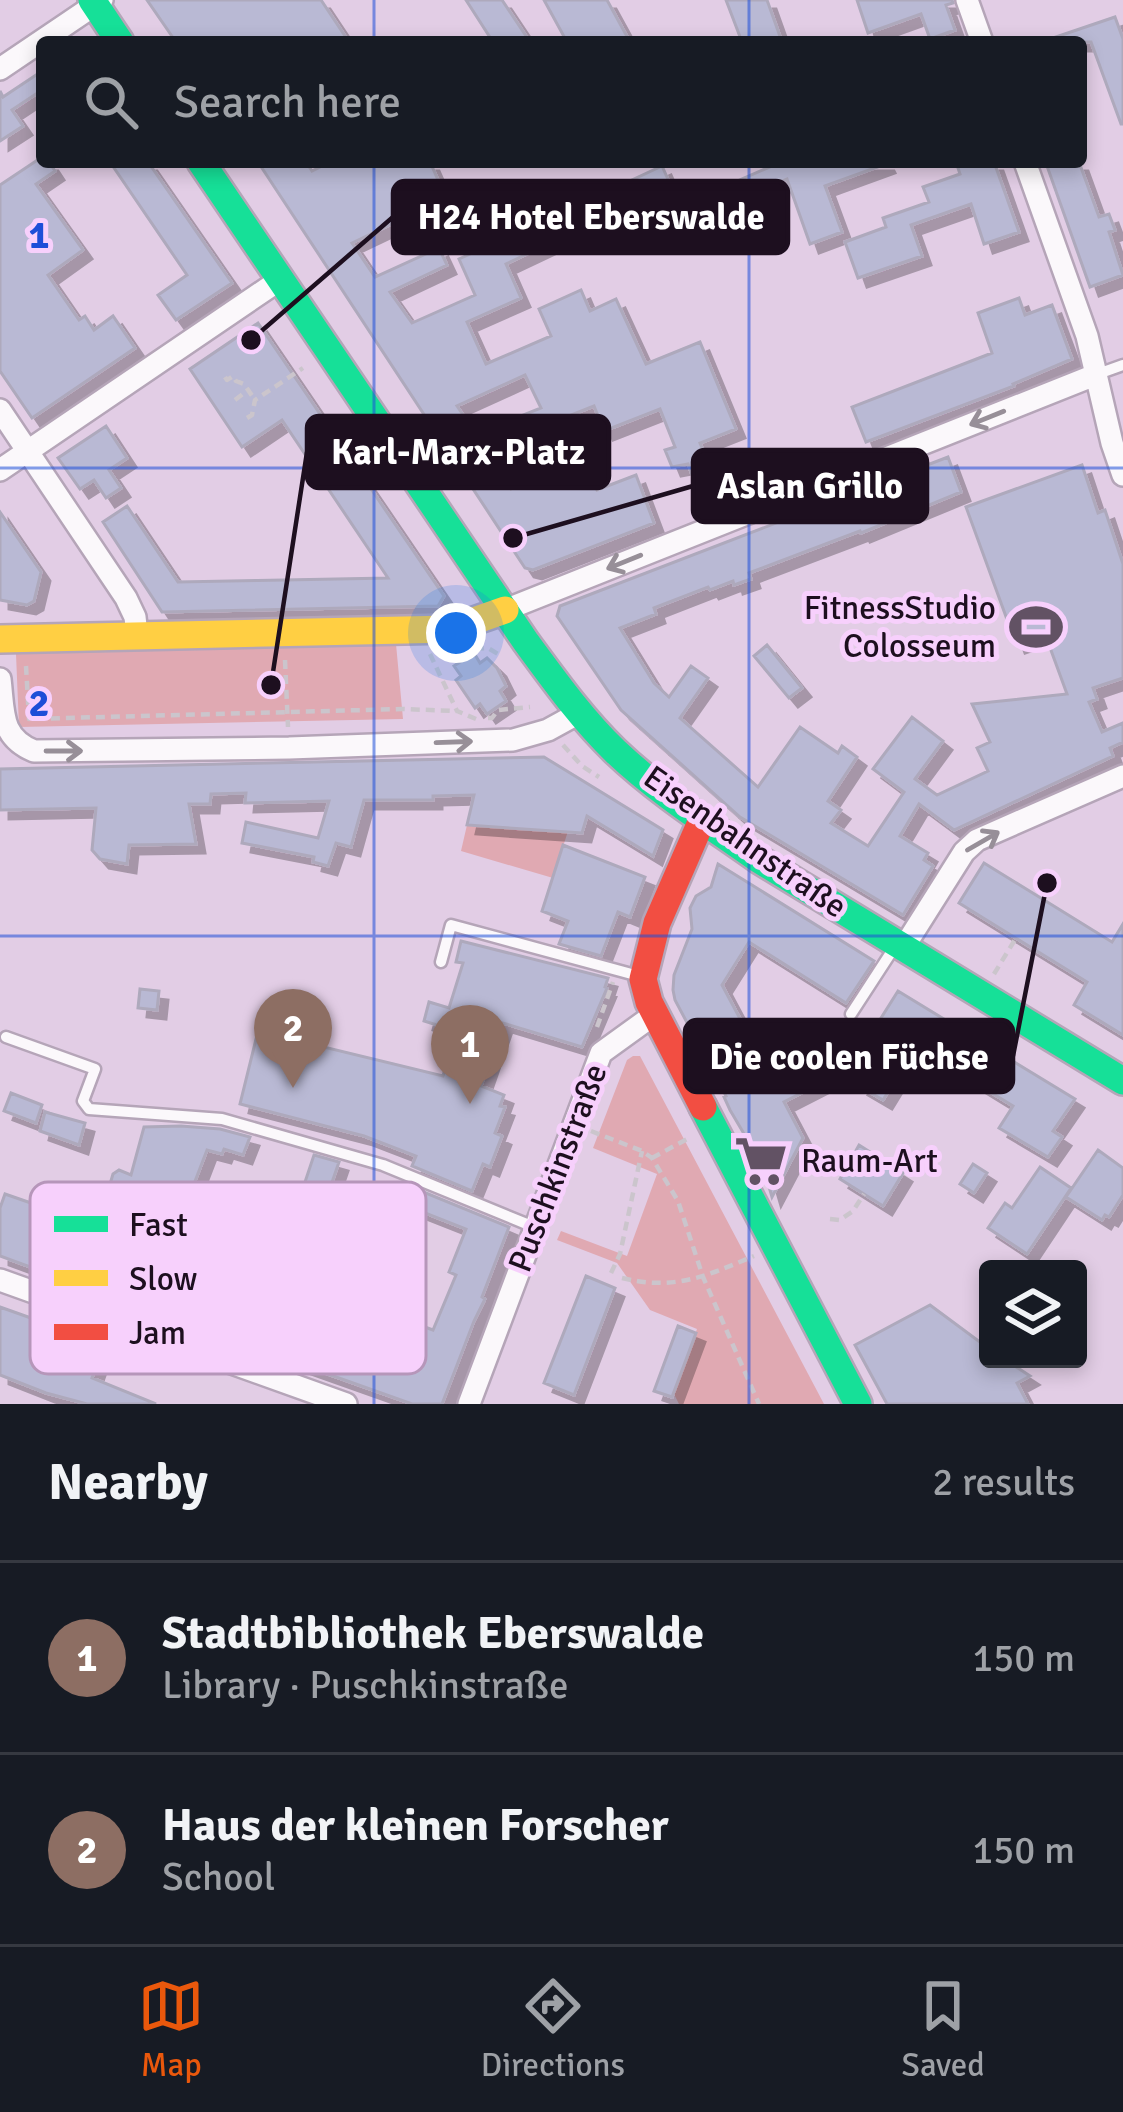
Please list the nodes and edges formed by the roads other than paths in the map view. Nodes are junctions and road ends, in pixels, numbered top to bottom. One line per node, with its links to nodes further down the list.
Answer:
1 (967, 0): 5 (street)
2 (97, 2): 3 (street); 4 (main road)
3 (48, 36)
4 (117, 36)
5 (980, 36)
6 (36, 44): 7 (street)
7 (0, 69)
8 (205, 168): 10 (main road, Eisenbahnstraße)
9 (1026, 168): 12 (street)
10 (280, 279): 15 (street); 18 (main road, Eisenbahnstraße)
11 (1123, 365): 12 (lane)
12 (1095, 375): 14 (street); 18 (street, one-way to 18)
13 (0, 410): 15 (street)
14 (1117, 441): 17 (street)
15 (28, 451): 16 (street); 19 (street)
16 (0, 470)
17 (1123, 475)
18 (518, 604): 19 (main road); 22 (main road, Eisenbahnstraße)
19 (137, 635): 20 (main road)
20 (0, 639)
21 (0, 680): 22 (street, one-way to 22)
22 (579, 713): 24 (main road, Eisenbahnstraße)
23 (1123, 776): 25 (street, one-way to 23)
24 (702, 820): 25 (main road, Eisenbahnstraße); 27 (main road)
25 (900, 945): 28 (lane); 31 (main road, Eisenbahnstraße)
26 (441, 962): 27 (lane)
27 (630, 974): 29 (main road)
28 (851, 1014)
29 (655, 1015): 34 (street, Puschkinstraße); 40 (main road)
30 (6, 1037): 32 (lane)
31 (1123, 1081)
32 (424, 1182)
33 (426, 1183): 34 (lane)
34 (534, 1227): 39 (street, Puschkinstraße)
35 (0, 1280): 36 (street)
36 (30, 1291)
37 (262, 1374): 38 (street)
38 (346, 1404)
39 (469, 1404)
40 (858, 1404)

